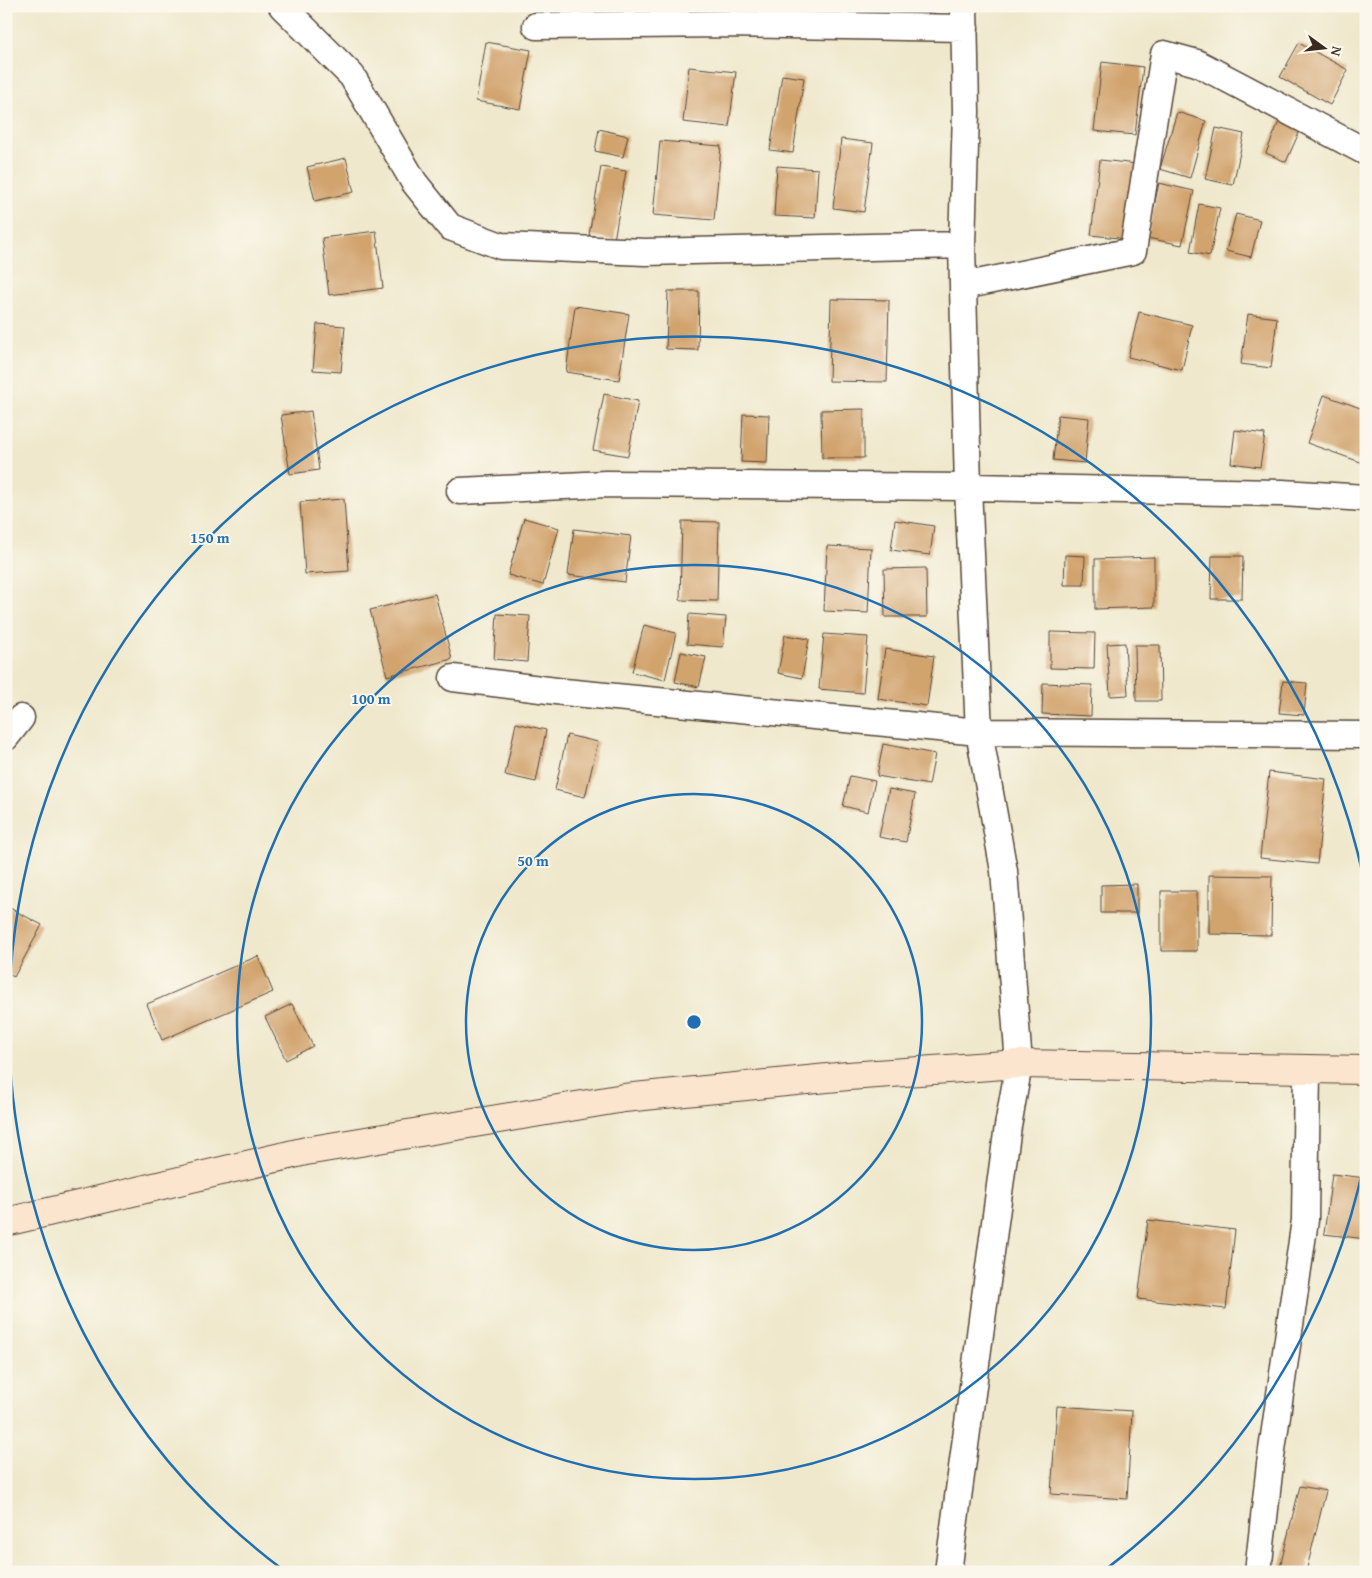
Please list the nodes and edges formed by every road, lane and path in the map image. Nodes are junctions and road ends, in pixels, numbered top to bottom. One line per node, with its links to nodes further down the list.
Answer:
1 (282, 6): 5 (street)
2 (964, 17): 3 (street); 5 (street)
3 (536, 26)
4 (1366, 152): 6 (street)
5 (962, 245): 6 (street)
6 (964, 286): 7 (street)
7 (968, 487): 8 (street); 9 (street); 11 (street)
8 (460, 491)
9 (1366, 498)
10 (452, 678): 11 (street)
11 (980, 732): 12 (street); 13 (street)
12 (1366, 735)
13 (1019, 1064): 14 (main road); 16 (main road); 17 (street)
14 (1307, 1069): 15 (main road); 18 (street)
15 (1366, 1070)
16 (6, 1222)
17 (948, 1572)
18 (1258, 1572)

